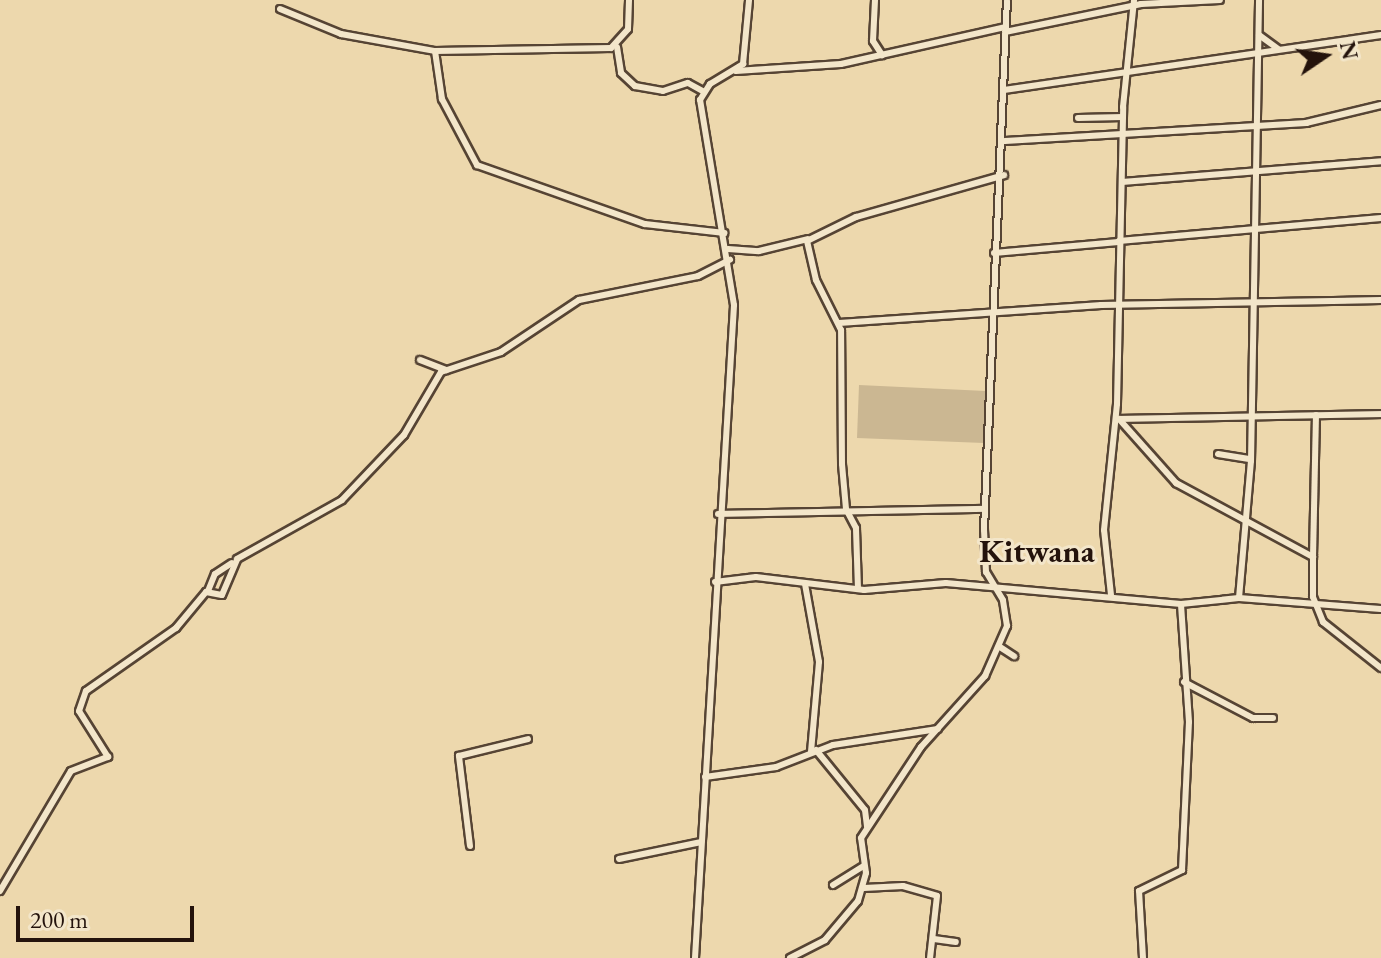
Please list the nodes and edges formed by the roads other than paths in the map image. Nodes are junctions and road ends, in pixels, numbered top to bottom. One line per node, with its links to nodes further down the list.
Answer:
1 (629, 0): 14 (street)
2 (749, 0): 19 (street)
3 (875, 0): 18 (street)
4 (1007, 0): 9 (street)
5 (1220, 0): 7 (street)
6 (1259, 0): 11 (street)
7 (1133, 3): 9 (street); 20 (street)
8 (280, 9): 16 (street)
9 (1005, 30): 10 (street); 13 (street)
10 (991, 35): 13 (street); 18 (street)
11 (1259, 35): 15 (street); 17 (street)
12 (1381, 35): 15 (street)
13 (1005, 42): 21 (street)
14 (617, 47): 16 (street); 22 (street)
15 (1279, 50): 17 (street)
16 (435, 51): 35 (street)
17 (1259, 52): 20 (street); 26 (street)
18 (882, 55): 19 (street)
19 (736, 71): 22 (street)
20 (1125, 74): 21 (street); 24 (street)
21 (1004, 90): 28 (street)
22 (704, 92): 35 (street)
23 (1381, 105): 26 (street)
24 (1123, 117): 25 (street); 27 (street)
25 (1078, 118)
26 (1257, 125): 27 (street); 30 (street)
27 (1123, 134): 28 (street); 32 (street)
28 (1005, 141): 31 (street)
29 (1381, 161): 30 (street)
30 (1254, 170): 32 (street); 34 (street)
31 (1004, 175): 36 (street); 39 (street)
32 (1122, 182): 37 (street)
33 (1381, 218): 34 (street)
34 (1253, 230): 37 (street); 41 (street)
35 (724, 233): 38 (street)
36 (808, 239): 38 (street); 45 (street)
37 (1119, 242): 39 (street); 43 (street)
38 (728, 249): 40 (street)
39 (994, 253): 44 (street)
40 (730, 260): 47 (street); 56 (street)
41 (1249, 300): 42 (street); 43 (street); 50 (street)
42 (1381, 300)
43 (1118, 306): 44 (street); 51 (street)
44 (995, 313): 45 (street); 55 (street)
45 (839, 323): 54 (street)
46 (420, 360): 47 (street)
47 (446, 370): 59 (street)
48 (1381, 414): 49 (street)
49 (1316, 415): 50 (street); 58 (street)
50 (1250, 416): 51 (street); 53 (street)
51 (1118, 419): 57 (street); 67 (street)
52 (1218, 454): 53 (street)
53 (1251, 459): 57 (street)
54 (846, 509): 55 (street); 56 (street); 65 (street)
55 (985, 509): 64 (street)
56 (718, 514): 60 (street)
57 (1247, 525): 58 (street); 68 (street)
58 (1313, 557): 70 (street)
59 (232, 563): 66 (street); 66 (street)
60 (715, 566): 61 (street); 62 (street)
61 (734, 577): 62 (street); 63 (street)
62 (715, 582): 80 (street)
63 (805, 584): 65 (street); 79 (street)
64 (996, 588): 65 (street); 67 (street); 72 (street)
65 (858, 589)
66 (208, 591): 88 (street)
67 (1111, 595): 69 (street)
68 (1239, 598): 69 (street); 70 (street)
69 (1181, 604): 75 (street)
70 (1316, 608): 71 (street); 74 (street)
71 (1381, 609)
72 (1000, 647): 73 (street); 77 (street)
73 (1014, 656)
74 (1381, 668)
75 (1184, 682): 76 (street); 94 (street)
76 (1273, 718)
77 (938, 729): 79 (street); 81 (street)
78 (528, 739): 83 (street)
79 (814, 751): 80 (street); 81 (street)
80 (705, 777): 82 (street)
81 (867, 829): 85 (street)
82 (701, 842): 84 (street); 91 (street)
83 (470, 846)
84 (619, 859)
85 (864, 866): 86 (street); 87 (street)
86 (833, 885)
87 (864, 888): 89 (street); 92 (street)
88 (0, 891)
89 (934, 939): 90 (street); 93 (street)
90 (956, 942)
91 (695, 958)
92 (790, 958)
93 (930, 958)
94 (1143, 958)

